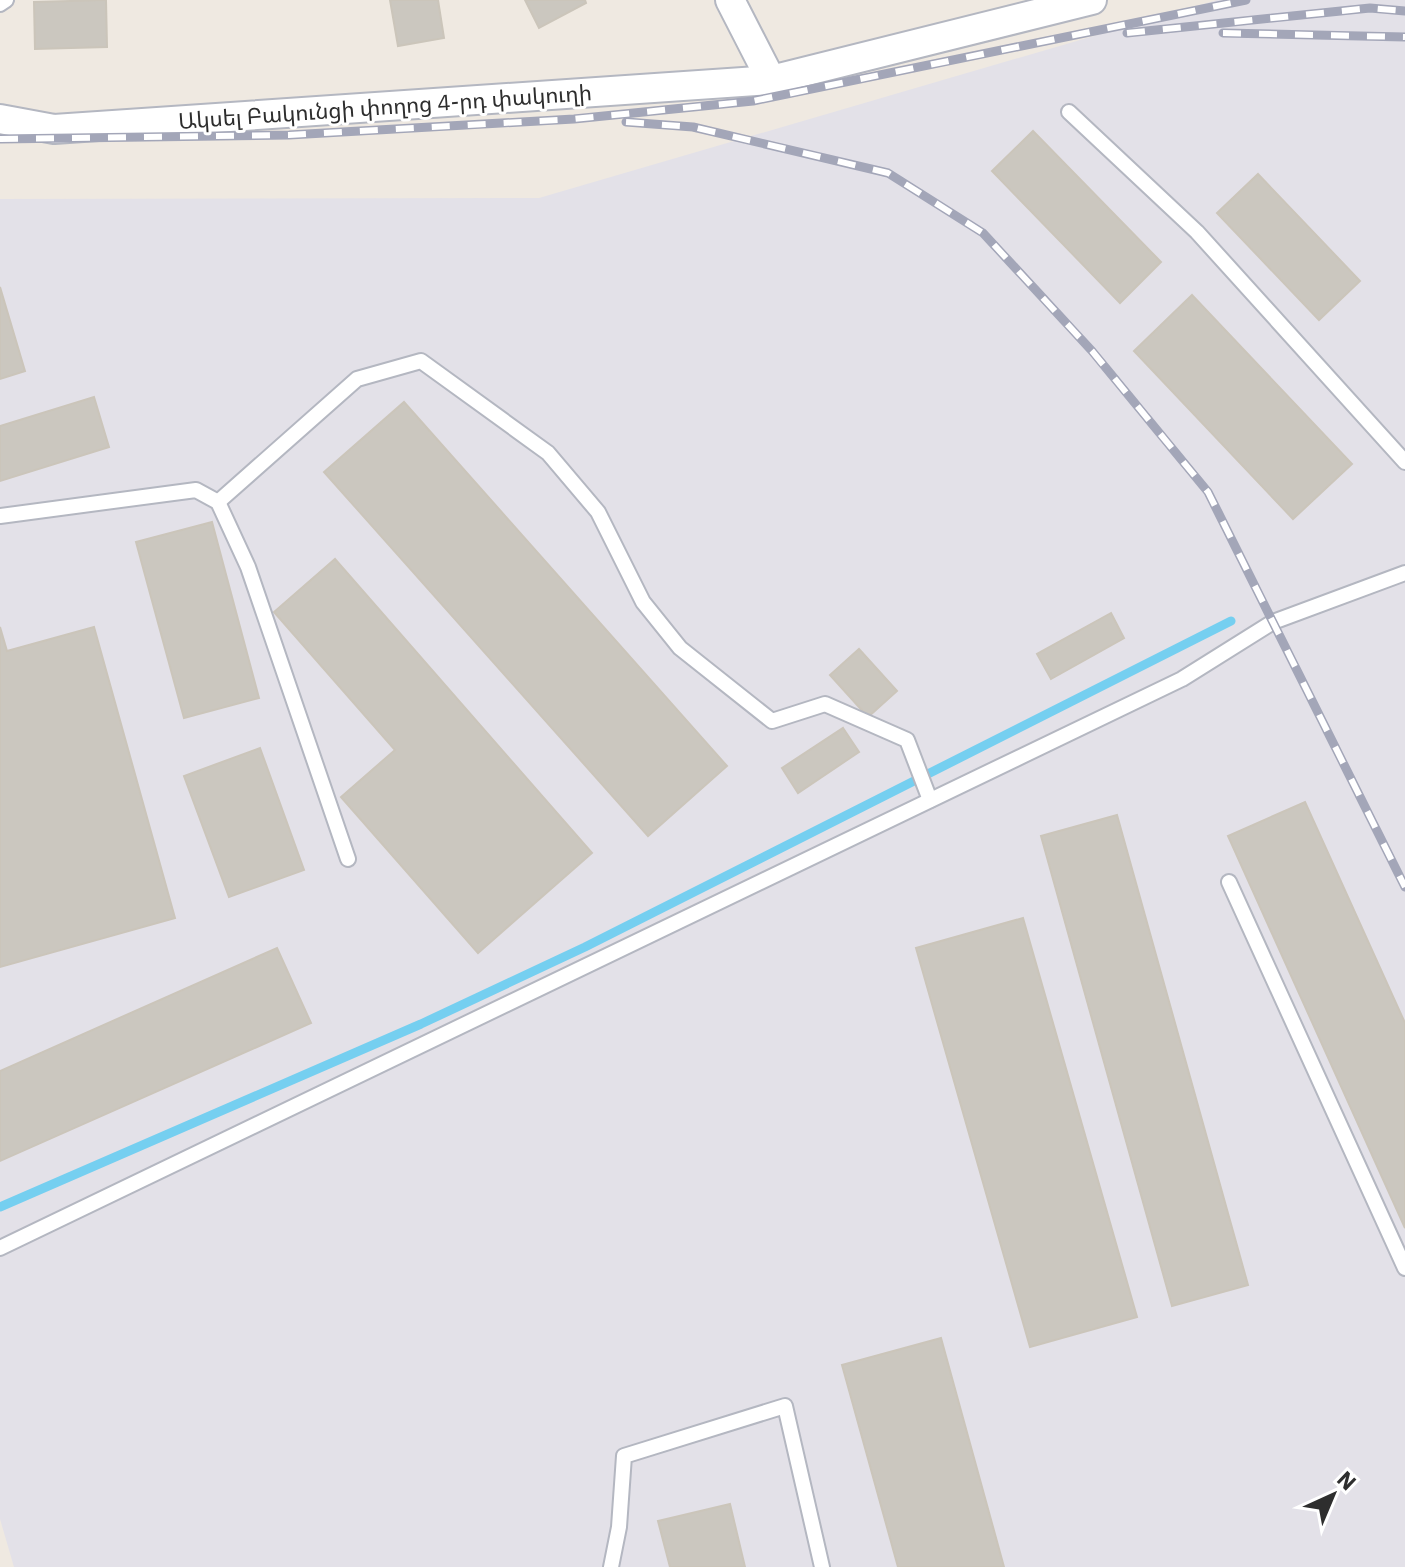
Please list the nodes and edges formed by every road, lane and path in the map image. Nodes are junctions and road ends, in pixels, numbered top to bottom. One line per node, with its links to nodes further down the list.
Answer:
1 (6, 0): 4 (lane)
2 (730, 0): 5 (street)
3 (1092, 0): 5 (street, Ակսել Բակունցի փողոց 4-րդ փակուղի)
4 (0, 4)
5 (771, 80): 7 (street, Ակսել Բակունցի փողոց 4-րդ փակուղի)
6 (1069, 112): 8 (lane)
7 (0, 119)
8 (1405, 462)
9 (218, 502): 10 (lane); 12 (lane); 13 (lane)
10 (0, 516)
11 (1405, 573): 12 (lane)
12 (928, 794): 15 (lane)
13 (348, 859)
14 (1229, 882): 16 (lane)
15 (0, 1248)
16 (1405, 1268)
17 (611, 1567): 18 (lane)
18 (822, 1567)

